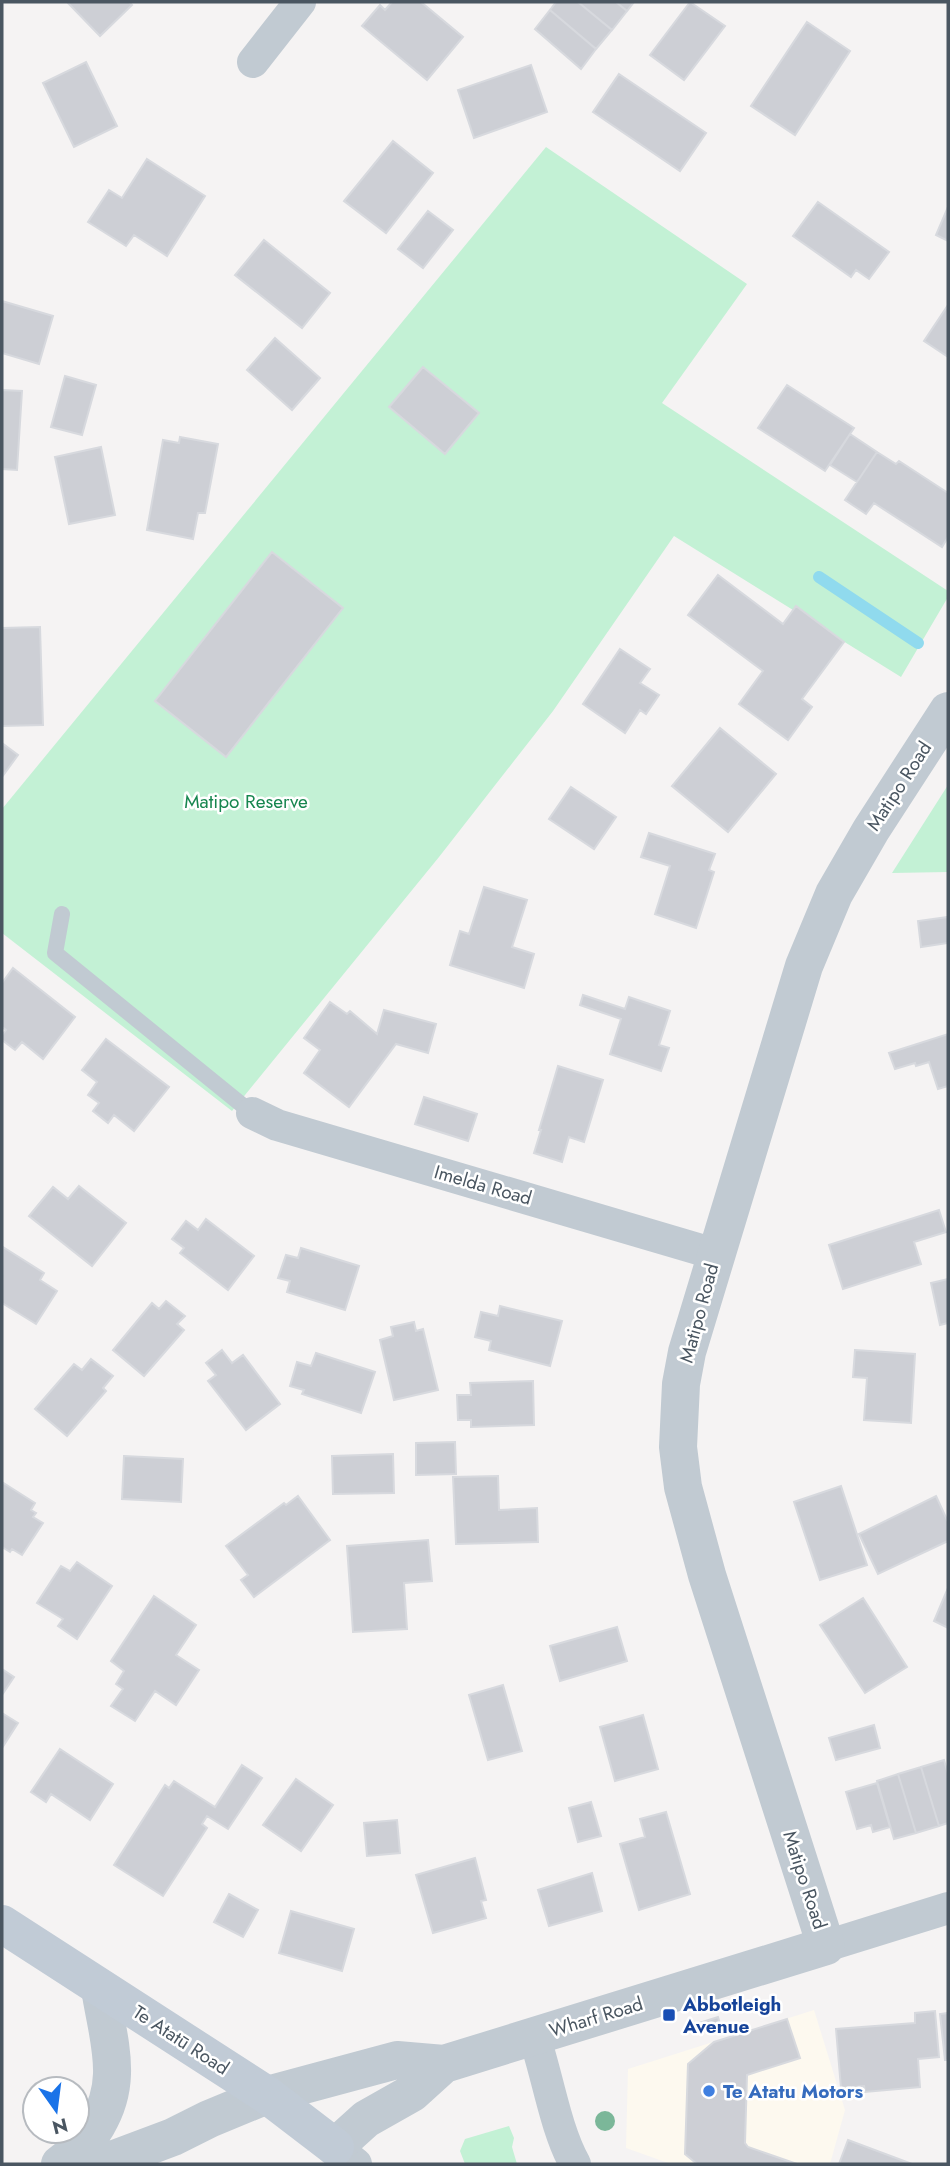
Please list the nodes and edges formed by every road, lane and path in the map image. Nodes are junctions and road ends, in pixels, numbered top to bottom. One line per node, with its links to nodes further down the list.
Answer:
1 (300, 2): 2 (street)
2 (253, 62)
3 (948, 711): 6 (street, Matipo Road)
4 (62, 914): 5 (lane)
5 (252, 1113): 6 (street, Imelda Road)
6 (715, 1254): 9 (street, Matipo Road)
7 (948, 1908): 9 (street, Wharf Road)
8 (2, 1924): 10 (main road, Te Atatū Road)
9 (826, 1946): 11 (street, Wharf Road)
10 (100, 1988): 13 (main road, Te Atatū Road); 15 (street)
11 (534, 2036): 12 (street, Wharf Road); 17 (street)
12 (444, 2064): 13 (street, Wharf Road); 14 (street, Wharf Road)
13 (267, 2095): 14 (main road, Te Atatū Road); 16 (street, Wharf Road)
14 (345, 2156)
15 (60, 2164)
16 (95, 2164)
17 (575, 2164)

